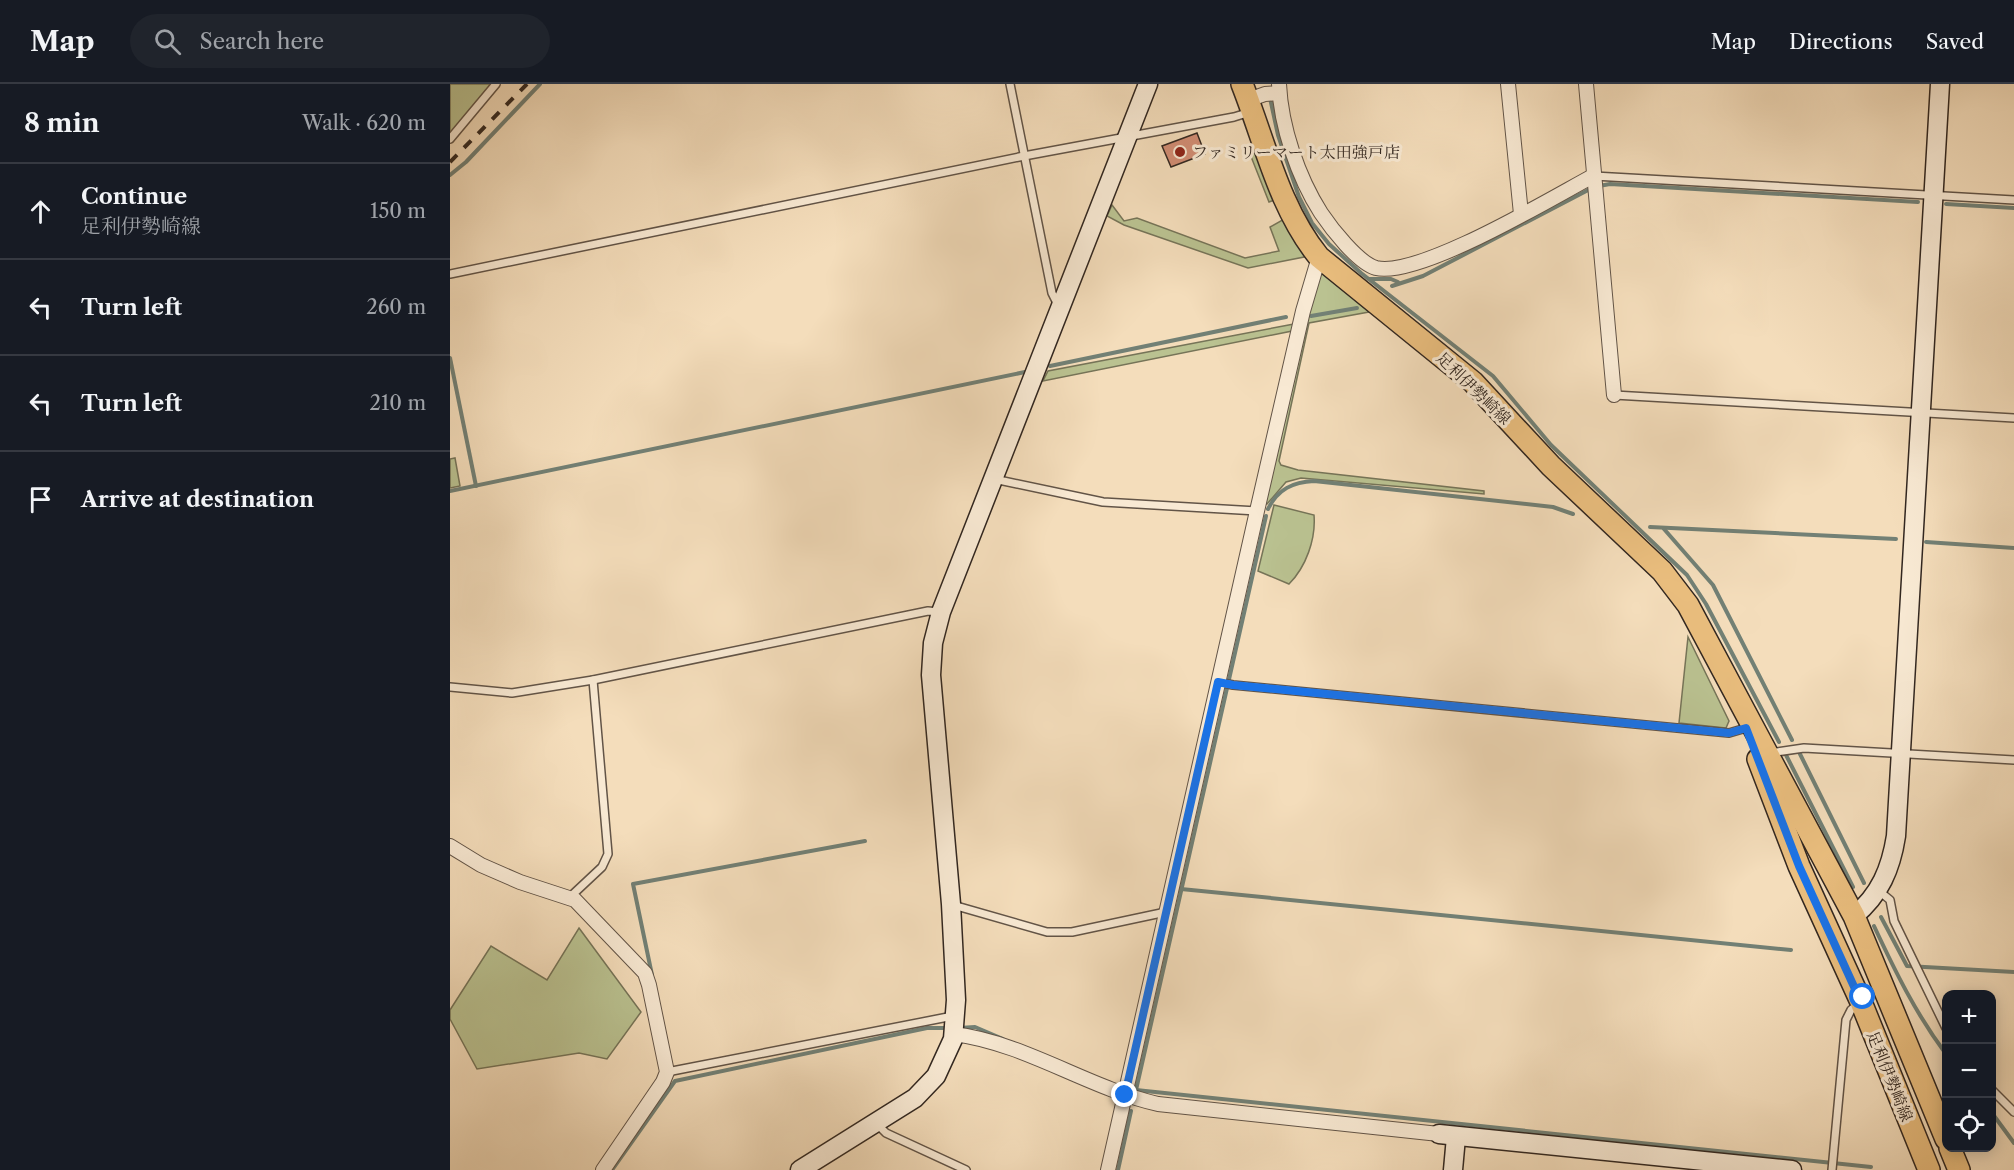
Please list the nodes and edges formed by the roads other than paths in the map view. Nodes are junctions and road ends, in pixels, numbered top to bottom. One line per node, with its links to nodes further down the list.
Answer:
1 (496, 84): 9 (lane)
2 (1010, 84): 10 (lane)
3 (1148, 84): 8 (street)
4 (1508, 84): 14 (street)
5 (1586, 84): 11 (street)
6 (1940, 84): 12 (street)
7 (1263, 94): 8 (lane); 14 (street); 15 (main road, 足利伊勢崎線)
8 (1127, 138): 10 (lane); 17 (street)
9 (450, 139)
10 (1024, 156): 16 (lane); 17 (lane)
11 (1593, 176): 12 (lane); 14 (street); 18 (street)
12 (1934, 195): 13 (lane); 19 (street)
13 (2014, 200)
14 (1521, 214)
15 (1319, 257): 22 (street); 26 (main road, 足利伊勢崎線)
16 (450, 274)
17 (1061, 310): 21 (street)
18 (1614, 395): 19 (lane)
19 (1920, 411): 20 (lane); 29 (street)
20 (2014, 418)
21 (994, 479): 22 (lane); 23 (street)
22 (1257, 511): 25 (street)
23 (941, 612): 24 (lane); 35 (street)
24 (593, 680): 27 (lane); 34 (lane)
25 (1218, 682): 28 (lane); 37 (street)
26 (1729, 683): 28 (main road, 足利伊勢崎線); 30 (main road, 足利伊勢崎線)
27 (450, 687)
28 (1746, 728): 36 (main road, 足利伊勢崎線)
29 (1900, 752): 30 (lane); 31 (lane); 33 (street)
30 (1767, 754): 38 (main road, 足利伊勢崎線)
31 (2014, 760)
32 (450, 846): 34 (street)
33 (1879, 891): 38 (street); 40 (lane)
34 (570, 897): 42 (street)
35 (951, 904): 37 (lane); 41 (street)
36 (1817, 907): 38 (main road); 39 (main road, 足利伊勢崎線)
37 (1166, 912): 44 (street)
38 (1854, 916): 39 (main road); 47 (main road, 足利伊勢崎線)
39 (1861, 1002): 56 (lane); 57 (main road, 足利伊勢崎線)
40 (1942, 1018)
41 (954, 1025): 42 (lane); 44 (street); 46 (street)
42 (667, 1072): 50 (street)
43 (1996, 1094): 45 (lane)
44 (1125, 1095): 48 (street); 53 (street)
45 (2014, 1112)
46 (876, 1123): 51 (street); 52 (lane)
47 (1942, 1127)
48 (1448, 1135): 54 (street); 55 (street)
49 (1952, 1152): 58 (main road)
50 (603, 1170)
51 (800, 1170)
52 (966, 1170)
53 (1108, 1170)
54 (1453, 1170)
55 (1792, 1170)
56 (1832, 1170)
57 (1929, 1170)
58 (1959, 1170)

